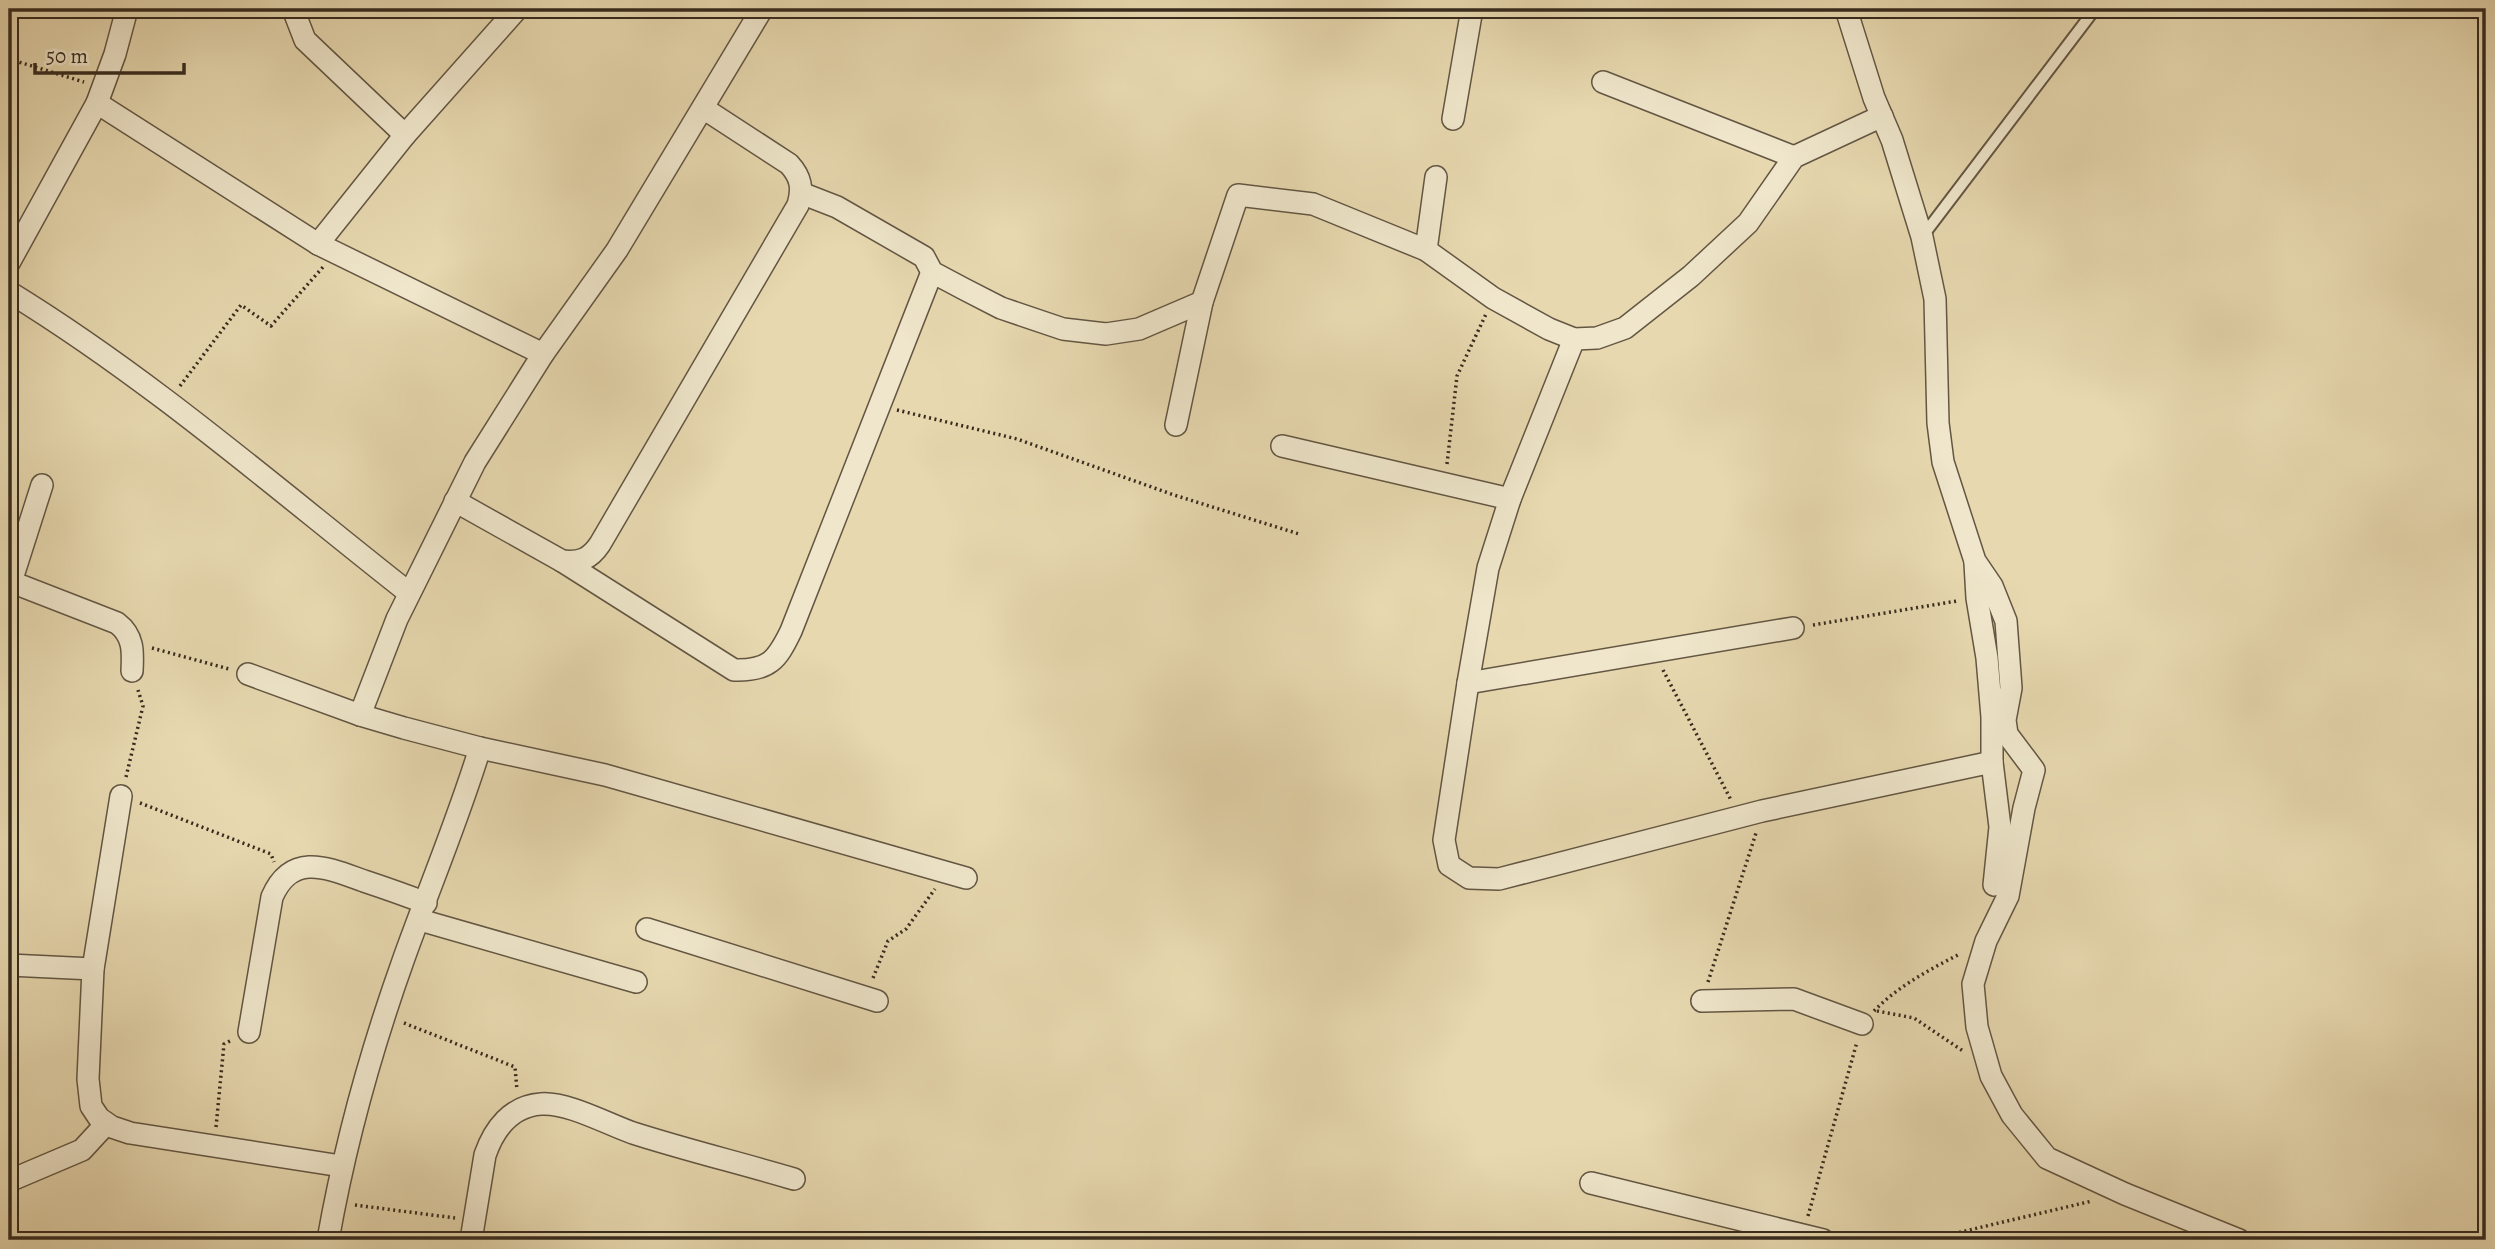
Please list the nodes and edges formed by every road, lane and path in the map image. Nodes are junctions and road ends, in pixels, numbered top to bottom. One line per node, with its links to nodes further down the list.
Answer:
1 (127, 9): 10 (street)
2 (293, 9): 14 (street)
3 (517, 9): 14 (street)
4 (762, 9): 11 (street)
5 (1472, 9): 13 (street)
6 (1846, 9): 12 (street)
7 (2095, 9): 18 (lane)
8 (9, 59): 10 (path)
9 (1603, 82): 15 (street)
10 (100, 95): 19 (street); 21 (street)
11 (703, 108): 17 (street); 27 (street)
12 (1882, 117): 15 (street); 18 (street)
13 (1453, 119)
14 (405, 135): 19 (street)
15 (1794, 157): 26 (street)
16 (1436, 177): 20 (street)
17 (801, 194): 22 (street); 37 (street)
18 (1923, 237): 38 (street)
19 (327, 248): 27 (street); 28 (path)
20 (1426, 250): 24 (street); 25 (street)
21 (9, 263)
22 (932, 272): 25 (street); 29 (street)
23 (9, 292): 28 (street)
24 (1493, 298): 26 (street); 32 (path)
25 (1202, 303): 30 (street)
26 (1574, 339): 34 (street)
27 (543, 354): 35 (street)
28 (168, 402): 40 (street)
29 (878, 406): 36 (path); 37 (street)
30 (1176, 425)
31 (1282, 446): 32 (street)
32 (1445, 484): 34 (street)
33 (42, 485): 39 (street)
34 (1510, 499): 47 (street)
35 (455, 501): 37 (street); 40 (street)
36 (1299, 534)
37 (562, 561)
38 (1975, 561): 41 (street); 49 (street)
39 (10, 581): 43 (street)
40 (409, 593): 48 (street)
41 (1977, 598): 42 (path); 49 (street)
42 (1793, 628): 44 (street)
43 (131, 643): 45 (street); 46 (path)
44 (1653, 653): 47 (street); 54 (path)
45 (132, 671): 52 (path)
46 (248, 674): 48 (street)
47 (1468, 683): 54 (street)
48 (360, 715): 50 (street)
49 (1999, 718): 51 (street); 60 (street)
50 (480, 748): 55 (street); 58 (street)
51 (1992, 762): 53 (street); 57 (street)
52 (121, 796): 56 (path); 62 (street)
53 (1762, 811): 54 (street); 65 (path)
54 (1740, 817)
55 (956, 876): 64 (path)
56 (281, 881): 58 (street); 68 (street)
57 (1994, 885)
58 (423, 911): 63 (street); 66 (street)
59 (647, 929): 64 (street)
60 (1986, 941): 67 (path); 77 (street)
61 (9, 965): 62 (street)
62 (93, 969): 71 (street)
63 (636, 982)
64 (871, 999)
65 (1702, 1001): 67 (street)
66 (384, 1016): 70 (path); 73 (street)
67 (1868, 1017): 69 (path); 80 (path)
68 (249, 1032): 72 (path)
69 (1963, 1052)
70 (519, 1110): 74 (street); 79 (street)
71 (106, 1124): 72 (street); 75 (street)
72 (215, 1146): 73 (street)
73 (341, 1166): 78 (street)
74 (794, 1179)
75 (9, 1181)
76 (1591, 1183): 80 (street)
77 (2125, 1194): 82 (path); 83 (street)
78 (335, 1202): 79 (path); 81 (street)
79 (473, 1230)
80 (1813, 1238)
81 (328, 1240)
82 (1927, 1240)
83 (2239, 1240)

